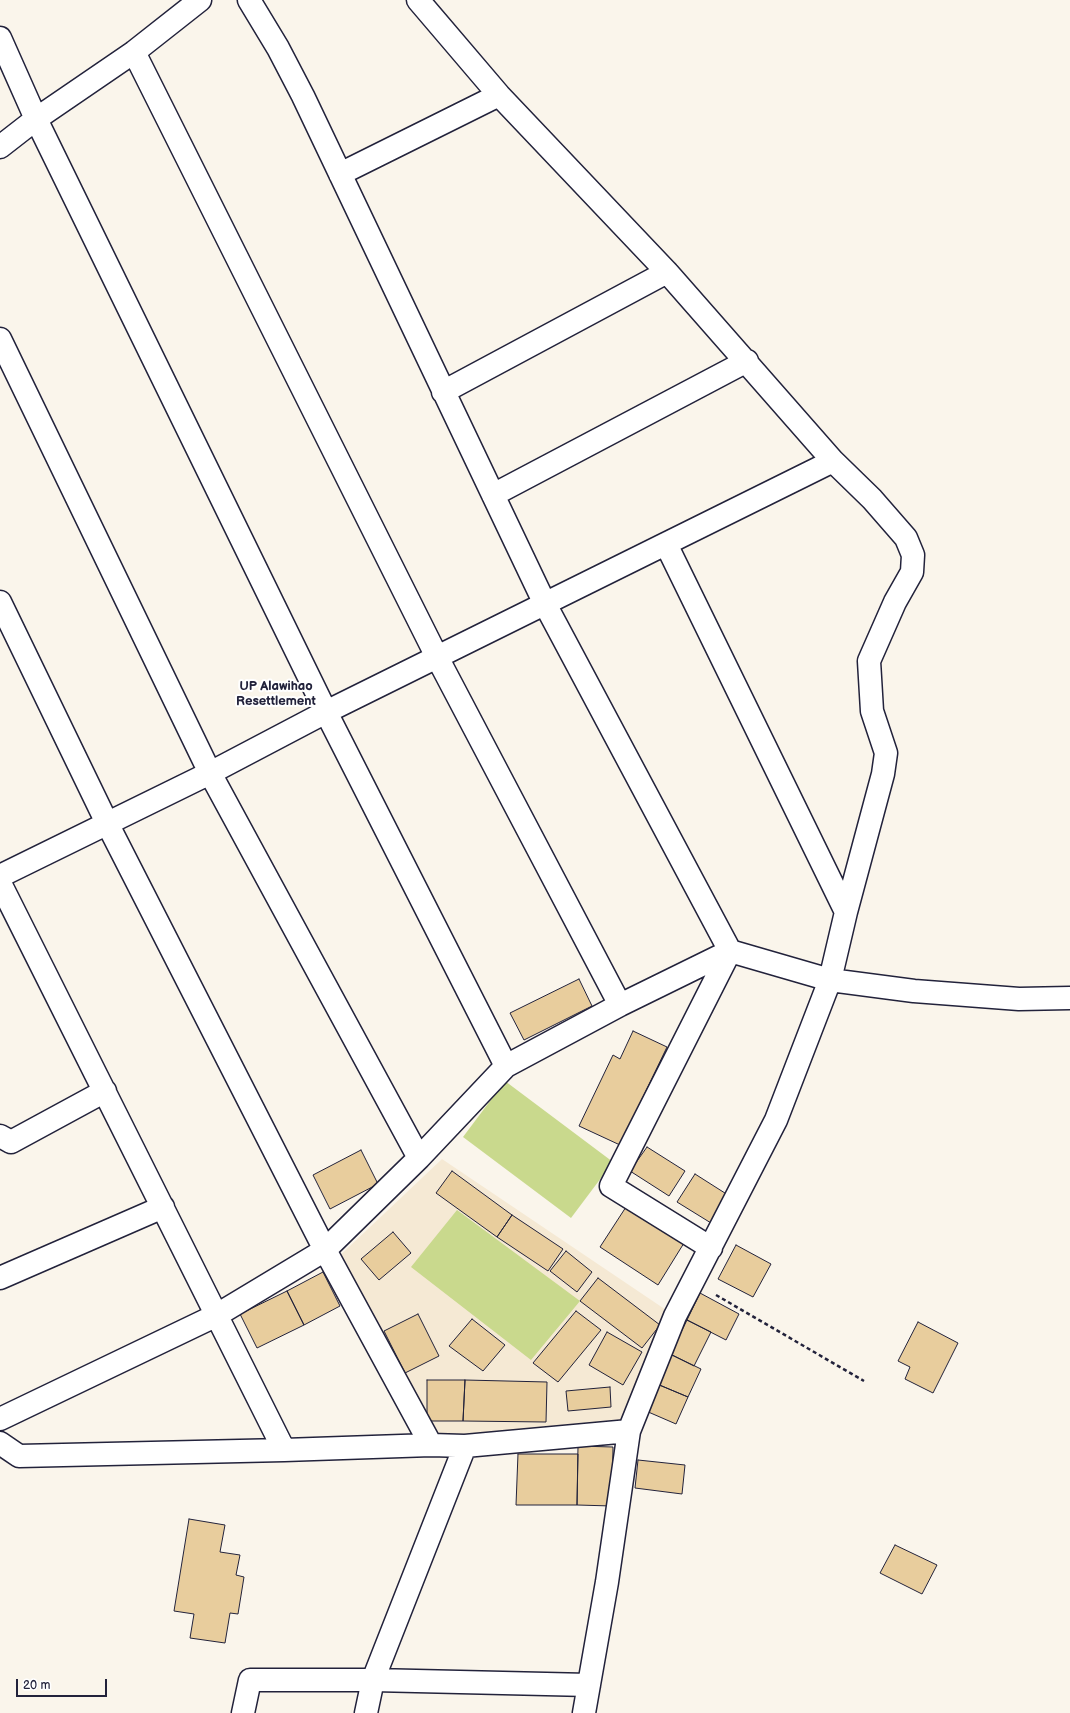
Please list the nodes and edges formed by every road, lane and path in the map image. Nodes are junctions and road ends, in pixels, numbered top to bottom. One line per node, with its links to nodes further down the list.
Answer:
1 (200, 0): 5 (street)
2 (249, 0): 9 (street)
3 (418, 0): 6 (street)
4 (0, 38): 7 (street)
5 (134, 52): 7 (street); 19 (street)
6 (499, 95): 9 (street); 10 (street)
7 (36, 119): 8 (street); 20 (street)
8 (0, 148)
9 (340, 174): 13 (street)
10 (667, 272): 12 (street); 13 (street)
11 (0, 339): 21 (street)
12 (747, 361): 14 (street); 15 (street)
13 (443, 392): 15 (street)
14 (833, 461): 16 (street); 25 (street)
15 (493, 495): 18 (street)
16 (666, 544): 18 (street); 25 (street)
17 (0, 602): 22 (street)
18 (545, 604): 19 (street); 26 (street)
19 (437, 657): 20 (street); 29 (street)
20 (326, 712): 21 (street); 30 (street)
21 (210, 773): 22 (street); 33 (street)
22 (107, 823): 23 (street); 36 (street)
23 (0, 876)
24 (0, 883): 31 (street)
25 (846, 912): 27 (street)
26 (730, 951): 27 (street); 29 (street); 35 (street)
27 (830, 980): 28 (street); 35 (street)
28 (1070, 998)
29 (620, 1005): 30 (street)
30 (506, 1066): 33 (street)
31 (105, 1091): 32 (street); 34 (street)
32 (0, 1136)
33 (419, 1158): 36 (street)
34 (163, 1207): 37 (street); 39 (street)
35 (711, 1248): 38 (street)
36 (325, 1250): 39 (street); 44 (street)
37 (0, 1278)
38 (694, 1281): 40 (path); 42 (street)
39 (218, 1315): 41 (street); 46 (street)
40 (864, 1381)
41 (0, 1419)
42 (629, 1431): 45 (street); 48 (street)
43 (0, 1443): 46 (street)
44 (431, 1446): 45 (street); 46 (street)
45 (465, 1446): 47 (street)
46 (284, 1450)
47 (374, 1680): 48 (street); 49 (street); 50 (street)
48 (589, 1685): 51 (street)
49 (243, 1713)
50 (366, 1713)
51 (584, 1713)

